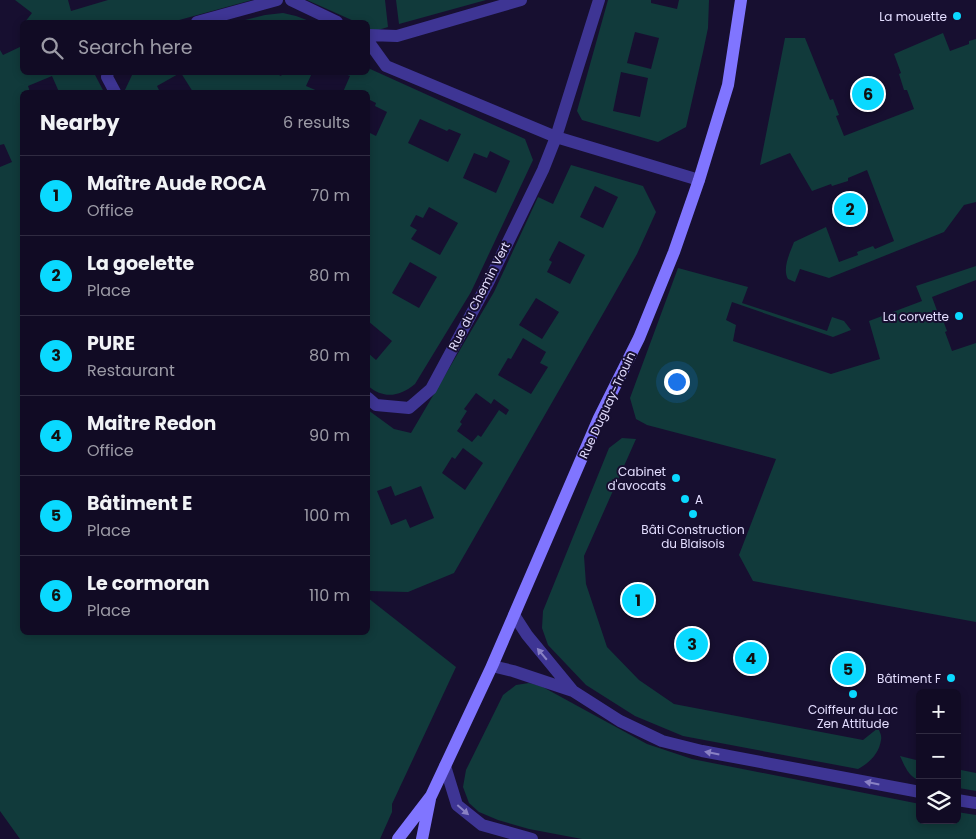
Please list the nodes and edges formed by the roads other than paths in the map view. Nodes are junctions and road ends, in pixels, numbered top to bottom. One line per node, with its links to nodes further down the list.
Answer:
1 (276, 0): 6 (street)
2 (291, 0): 7 (street)
3 (520, 0): 8 (street)
4 (599, 0): 12 (street, Rue du Chemin Vert)
5 (741, 0): 13 (main road, Rue Duguay-Trouin)
6 (204, 20)
7 (333, 20)
8 (370, 35)
9 (370, 44): 12 (street)
10 (107, 75): 11 (street)
11 (114, 90)
12 (556, 137): 13 (street); 14 (street, Rue du Chemin Vert)
13 (700, 180): 15 (main road, Rue Duguay-Trouin)
14 (370, 400)
15 (514, 614): 16 (main road, Rue Duguay-Trouin); 17 (street, one-way to 15)
16 (492, 666): 17 (street); 18 (main road, Rue Duguay-Trouin)
17 (573, 691): 19 (street, one-way to 17)
18 (445, 766): 20 (main road, Rue Duguay-Trouin); 25 (street, one-way to 25)
19 (916, 791)
20 (431, 796): 23 (main road, Rue Duguay-Trouin); 24 (main road, Rue Duguay-Trouin)
21 (961, 801): 22 (street)
22 (976, 803)
23 (398, 839)
24 (422, 839)
25 (532, 839)

